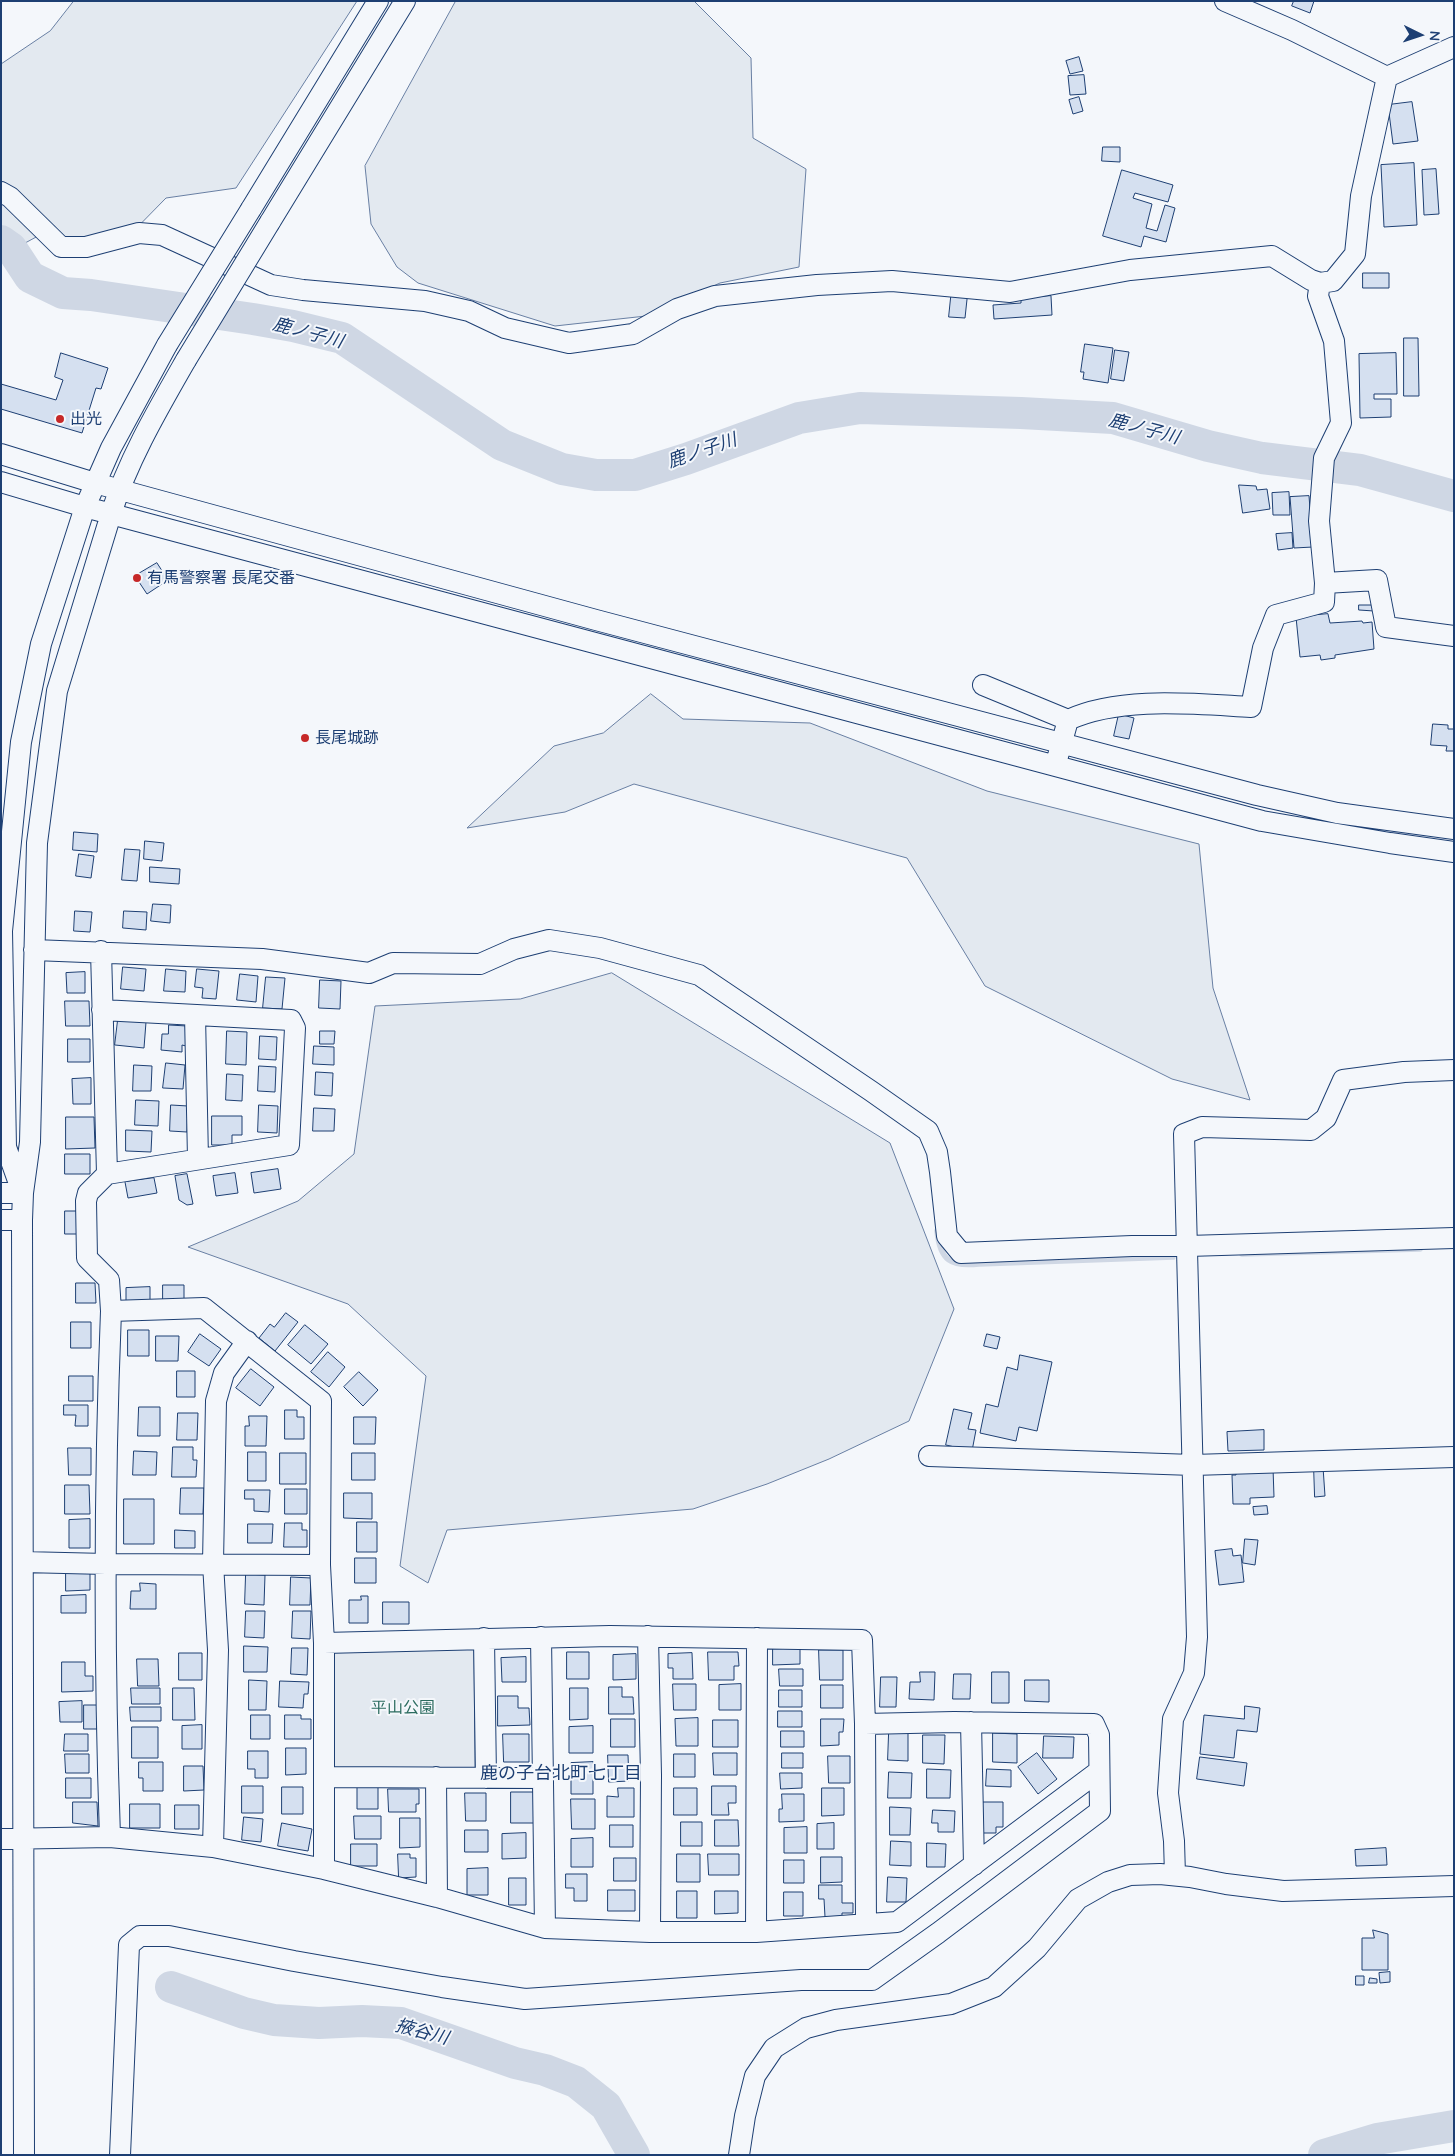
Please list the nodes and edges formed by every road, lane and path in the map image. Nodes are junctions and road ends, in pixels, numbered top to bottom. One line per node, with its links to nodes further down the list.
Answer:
1 (378, 1): 10 (street, bridge)
2 (405, 1): 11 (street, bridge)
3 (1225, 1): 5 (street)
4 (1454, 47): 5 (street)
5 (1386, 77): 7 (street)
6 (1, 192): 7 (street)
7 (1320, 283): 14 (street)
8 (1, 454): 10 (street)
9 (1, 482): 12 (street)
10 (95, 483): 11 (street); 12 (street)
11 (119, 489): 13 (street); 18 (street)
12 (85, 507): 13 (street); 29 (street)
13 (111, 514): 19 (street); 22 (street)
14 (1325, 583): 15 (street); 17 (street)
15 (1454, 636)
16 (983, 685): 17 (street)
17 (1068, 720): 18 (street)
18 (1061, 744): 19 (street); 20 (street)
19 (1055, 765): 21 (street)
20 (1454, 829)
21 (1454, 852)
22 (34, 950): 23 (street); 29 (street)
23 (101, 952): 24 (street); 34 (street)
24 (102, 1010): 25 (street); 28 (street)
25 (195, 1014): 27 (street); 27 (street)
26 (1454, 1070): 34 (street)
27 (198, 1159): 28 (street)
28 (107, 1174): 35 (street)
29 (23, 1193): 30 (street); 32 (street)
30 (1, 1194)
31 (1, 1220): 32 (street)
32 (22, 1220): 40 (street)
33 (1454, 1238): 34 (street)
34 (1188, 1246): 39 (street)
35 (111, 1311): 36 (street); 42 (street)
36 (247, 1341): 41 (street); 43 (street)
37 (929, 1456): 39 (street)
38 (1454, 1457): 39 (street)
39 (1193, 1465): 62 (street)
40 (23, 1562): 42 (street); 58 (street)
41 (214, 1563): 42 (street); 43 (street); 59 (street)
42 (106, 1564): 56 (street)
43 (320, 1565): 48 (street)
44 (648, 1636): 45 (street); 47 (street); 67 (street)
45 (541, 1637): 46 (street); 55 (street)
46 (484, 1638): 48 (street); 54 (street)
47 (757, 1638): 50 (street); 68 (street)
48 (324, 1643): 52 (street)
49 (971, 1722): 50 (street); 51 (street); 60 (street)
50 (864, 1724): 65 (street)
51 (1099, 1772): 60 (street); 70 (street)
52 (324, 1777): 53 (street); 61 (street)
53 (436, 1777): 54 (street); 64 (street)
54 (486, 1778): 55 (street)
55 (543, 1778): 66 (street)
56 (110, 1837): 58 (street); 59 (street)
57 (1, 1839): 58 (street)
58 (22, 1839): 69 (street)
59 (213, 1847): 61 (street)
60 (974, 1865): 65 (street)
61 (324, 1868): 64 (street)
62 (1175, 1875): 63 (street); 71 (street)
63 (1454, 1886)
64 (437, 1896): 66 (street)
65 (866, 1924): 68 (street)
66 (545, 1928): 67 (street)
67 (650, 1932): 68 (street)
68 (756, 1932)
69 (24, 2155)
70 (120, 2155)
71 (739, 2155)

